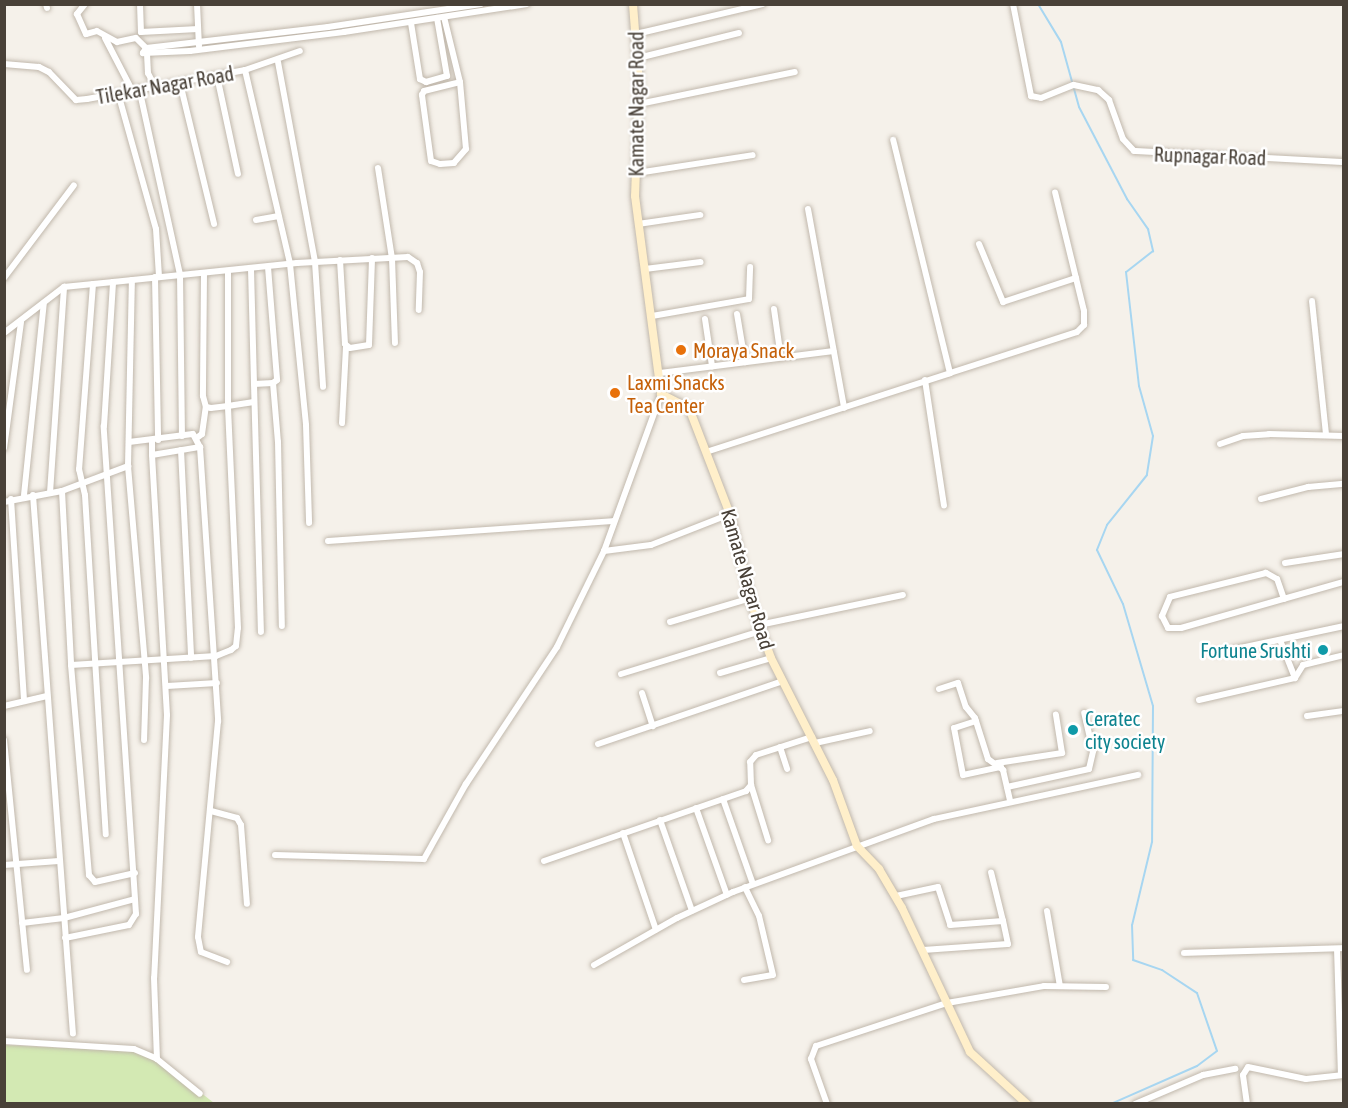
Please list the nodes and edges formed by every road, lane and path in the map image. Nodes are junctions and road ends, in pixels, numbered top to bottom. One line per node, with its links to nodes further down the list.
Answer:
1 (86, 4): 19 (street)
2 (140, 4): 14 (street)
3 (197, 4): 14 (street)
4 (431, 4): 11 (street)
5 (481, 4): 10 (street)
6 (527, 4): 10 (street)
7 (633, 4): 16 (street, Kamate Nagar Road)
8 (763, 4): 16 (street)
9 (1013, 4): 36 (street, Rupnagar Road)
10 (471, 8): 11 (street); 12 (street)
11 (432, 12): 18 (street)
12 (440, 18): 13 (street); 13 (street); 27 (street)
13 (411, 22): 18 (street)
14 (198, 29): 18 (street)
15 (739, 33): 21 (street)
16 (636, 34): 21 (street, Kamate Nagar Road)
17 (105, 38): 31 (street)
18 (199, 47): 19 (street)
19 (146, 51): 29 (street)
20 (300, 51): 22 (street, Tilekar Nagar Road)
21 (638, 58): 33 (street, Kamate Nagar Road)
22 (278, 62): 24 (street, Tilekar Nagar Road); 52 (street)
23 (4, 64): 32 (street, Tilekar Nagar Road)
24 (245, 70): 26 (street, Tilekar Nagar Road); 44 (street)
25 (795, 72): 33 (street)
26 (217, 76): 28 (street, Tilekar Nagar Road); 39 (street)
27 (460, 82): 27 (street)
28 (180, 83): 29 (street, Tilekar Nagar Road); 46 (street)
29 (155, 87): 30 (street, Tilekar Nagar Road)
30 (139, 88): 31 (street, Tilekar Nagar Road); 61 (street)
31 (132, 90): 32 (street, Tilekar Nagar Road)
32 (118, 93): 62 (street)
33 (639, 104): 38 (street, Kamate Nagar Road)
34 (893, 140): 85 (street)
35 (753, 155): 38 (street)
36 (1344, 162)
37 (378, 168): 50 (street)
38 (637, 172): 47 (street, Kamate Nagar Road)
39 (238, 174)
40 (74, 185): 63 (street)
41 (1054, 192): 64 (street)
42 (808, 209): 80 (street)
43 (700, 215): 47 (street)
44 (279, 216): 45 (street); 54 (street)
45 (256, 220)
46 (214, 224)
47 (638, 224): 58 (street, Kamate Nagar Road)
48 (979, 244): 64 (street)
49 (372, 258): 50 (street); 51 (street); 79 (street)
50 (392, 258): 72 (street); 78 (street)
51 (340, 260): 52 (street); 79 (street)
52 (315, 262): 54 (street); 89 (street)
53 (701, 262): 58 (street)
54 (290, 264): 55 (street); 121 (street)
55 (268, 267): 57 (street); 87 (street)
56 (750, 267): 74 (street)
57 (251, 269): 59 (street); 88 (street)
58 (645, 269): 74 (street, Kamate Nagar Road)
59 (228, 272): 60 (street); 92 (street)
60 (204, 273): 61 (street); 93 (street)
61 (180, 274): 62 (street); 97 (street)
62 (157, 277): 65 (street); 100 (street)
63 (4, 278)
64 (1076, 278): 85 (street)
65 (132, 280): 66 (street); 101 (street)
66 (113, 282): 67 (street); 109 (street)
67 (93, 284): 68 (street); 110 (street)
68 (64, 287): 70 (street); 113 (street)
69 (1312, 301): 96 (street)
70 (45, 303): 76 (street); 114 (street)
71 (774, 309): 81 (street)
72 (419, 310)
73 (737, 314): 82 (street)
74 (652, 316): 84 (street, Kamate Nagar Road)
75 (705, 319): 83 (street)
76 (21, 322): 77 (street); 104 (street)
77 (4, 333)
78 (395, 343)
79 (346, 347): 95 (street)
80 (834, 351): 81 (street); 94 (street)
81 (781, 358): 82 (street)
82 (745, 362): 83 (street)
83 (712, 366): 84 (street)
84 (660, 373): 90 (street, Kamate Nagar Road)
85 (950, 373): 86 (street)
86 (925, 380): 94 (street); 118 (street)
87 (273, 383): 88 (street); 131 (street)
88 (254, 384): 91 (street)
89 (323, 387)
90 (661, 394): 106 (street, Kamate Nagar Road); 120 (street)
91 (254, 402): 92 (street); 134 (street)
92 (228, 406): 93 (street); 138 (street)
93 (206, 407): 99 (street)
94 (844, 408): 106 (street)
95 (342, 423)
96 (1326, 434): 98 (street); 102 (street)
97 (182, 436): 99 (street); 100 (street)
98 (1344, 436)
99 (198, 437): 103 (street)
100 (155, 440): 101 (street); 107 (street)
101 (129, 442): 108 (street)
102 (1220, 444)
103 (200, 447): 105 (street); 138 (street)
104 (4, 448)
105 (180, 450): 107 (street); 139 (street)
106 (706, 452): 119 (street, Kamate Nagar Road)
107 (152, 455): 141 (street)
108 (128, 466): 109 (street); 142 (street)
109 (106, 472): 110 (street); 144 (street)
110 (81, 482): 112 (street); 143 (street)
111 (1344, 484): 116 (street)
112 (62, 491): 113 (street); 145 (street)
113 (50, 493): 115 (street)
114 (24, 495): 115 (street); 117 (street)
115 (33, 495): 154 (street)
116 (1261, 499)
117 (8, 500): 156 (street)
118 (944, 506)
119 (730, 514): 123 (street); 128 (street, Kamate Nagar Road)
120 (612, 521): 122 (street); 123 (street)
121 (309, 523)
122 (328, 541)
123 (604, 550): 184 (street)
124 (1344, 554): 125 (street)
125 (1285, 563)
126 (1344, 582): 129 (street)
127 (903, 595): 133 (street)
128 (750, 598): 130 (street); 133 (street, Kamate Nagar Road)
129 (1284, 599): 129 (street)
130 (670, 622)
131 (282, 626)
132 (1344, 626): 135 (street)
133 (760, 628): 140 (street, Kamate Nagar Road); 147 (street)
134 (261, 632)
135 (1280, 640): 136 (street); 148 (street)
136 (1217, 653)
137 (1344, 655): 148 (street)
138 (216, 656): 139 (street); 150 (street)
139 (191, 658): 141 (street)
140 (771, 658): 146 (street); 149 (street, Kamate Nagar Road)
141 (165, 660): 142 (street); 151 (street)
142 (144, 662): 144 (street); 166 (street)
143 (96, 664): 144 (street); 145 (street); 181 (street)
144 (118, 664): 190 (street)
145 (71, 665): 190 (street)
146 (720, 673)
147 (621, 674)
148 (1295, 678): 155 (street)
149 (783, 681): 163 (street); 167 (street, Kamate Nagar Road)
150 (217, 683): 151 (street); 178 (street)
151 (167, 686): 216 (street)
152 (939, 689): 162 (street)
153 (642, 693): 163 (street)
154 (47, 696): 156 (street); 185 (street)
155 (1199, 700)
156 (24, 701): 157 (street)
157 (4, 705)
158 (1344, 711): 161 (street)
159 (1084, 713): 174 (street)
160 (1056, 714): 170 (street)
161 (1307, 716)
162 (976, 721): 170 (street); 170 (street)
163 (653, 726): 168 (street)
164 (870, 731): 167 (street)
165 (4, 740): 187 (street)
166 (144, 740)
167 (814, 740): 169 (street); 183 (street, Kamate Nagar Road)
168 (598, 744)
169 (780, 747): 171 (street); 173 (street)
170 (999, 765): 174 (street)
171 (787, 770)
172 (1138, 775): 176 (street)
173 (751, 785): 175 (street); 182 (street)
174 (1007, 787): 176 (street)
175 (723, 799): 177 (street); 191 (street)
176 (1010, 800): 183 (street)
177 (696, 808): 179 (street); 193 (street)
178 (211, 811): 196 (street); 207 (street)
179 (660, 820): 180 (street); 197 (street)
180 (623, 833): 186 (street); 202 (street)
181 (106, 834)
182 (768, 840)
183 (856, 846): 191 (street); 194 (street, Kamate Nagar Road)
184 (275, 855)
185 (59, 861): 187 (street); 199 (street)
186 (544, 861)
187 (15, 864): 188 (street); 201 (street)
188 (4, 865)
189 (991, 872): 200 (street)
190 (135, 873): 195 (street)
191 (753, 884): 192 (street)
192 (745, 887): 193 (street); 210 (street)
193 (727, 895): 197 (street)
194 (896, 896): 200 (street); 205 (street, Kamate Nagar Road)
195 (135, 899): 199 (street); 203 (street)
196 (247, 904)
197 (692, 911): 202 (street)
198 (1047, 911): 211 (street)
199 (64, 918): 201 (street); 203 (street)
200 (1003, 921): 205 (street)
201 (22, 923): 209 (street)
202 (656, 930): 208 (street)
203 (66, 938): 214 (street)
204 (1340, 948): 206 (street); 218 (street)
205 (923, 950): 213 (street, Kamate Nagar Road)
206 (1184, 953)
207 (227, 962)
208 (594, 965)
209 (27, 970)
210 (744, 980)
211 (1060, 986): 212 (street); 213 (street)
212 (1106, 987)
213 (946, 1002): 220 (street); 221 (street, Kamate Nagar Road)
214 (73, 1034)
215 (5, 1040): 216 (street)
216 (157, 1059): 219 (street)
217 (1235, 1069): 222 (street)
218 (1342, 1075): 223 (street)
219 (200, 1094)
220 (828, 1104)
221 (1027, 1104)
222 (1135, 1104)
223 (1247, 1104)

